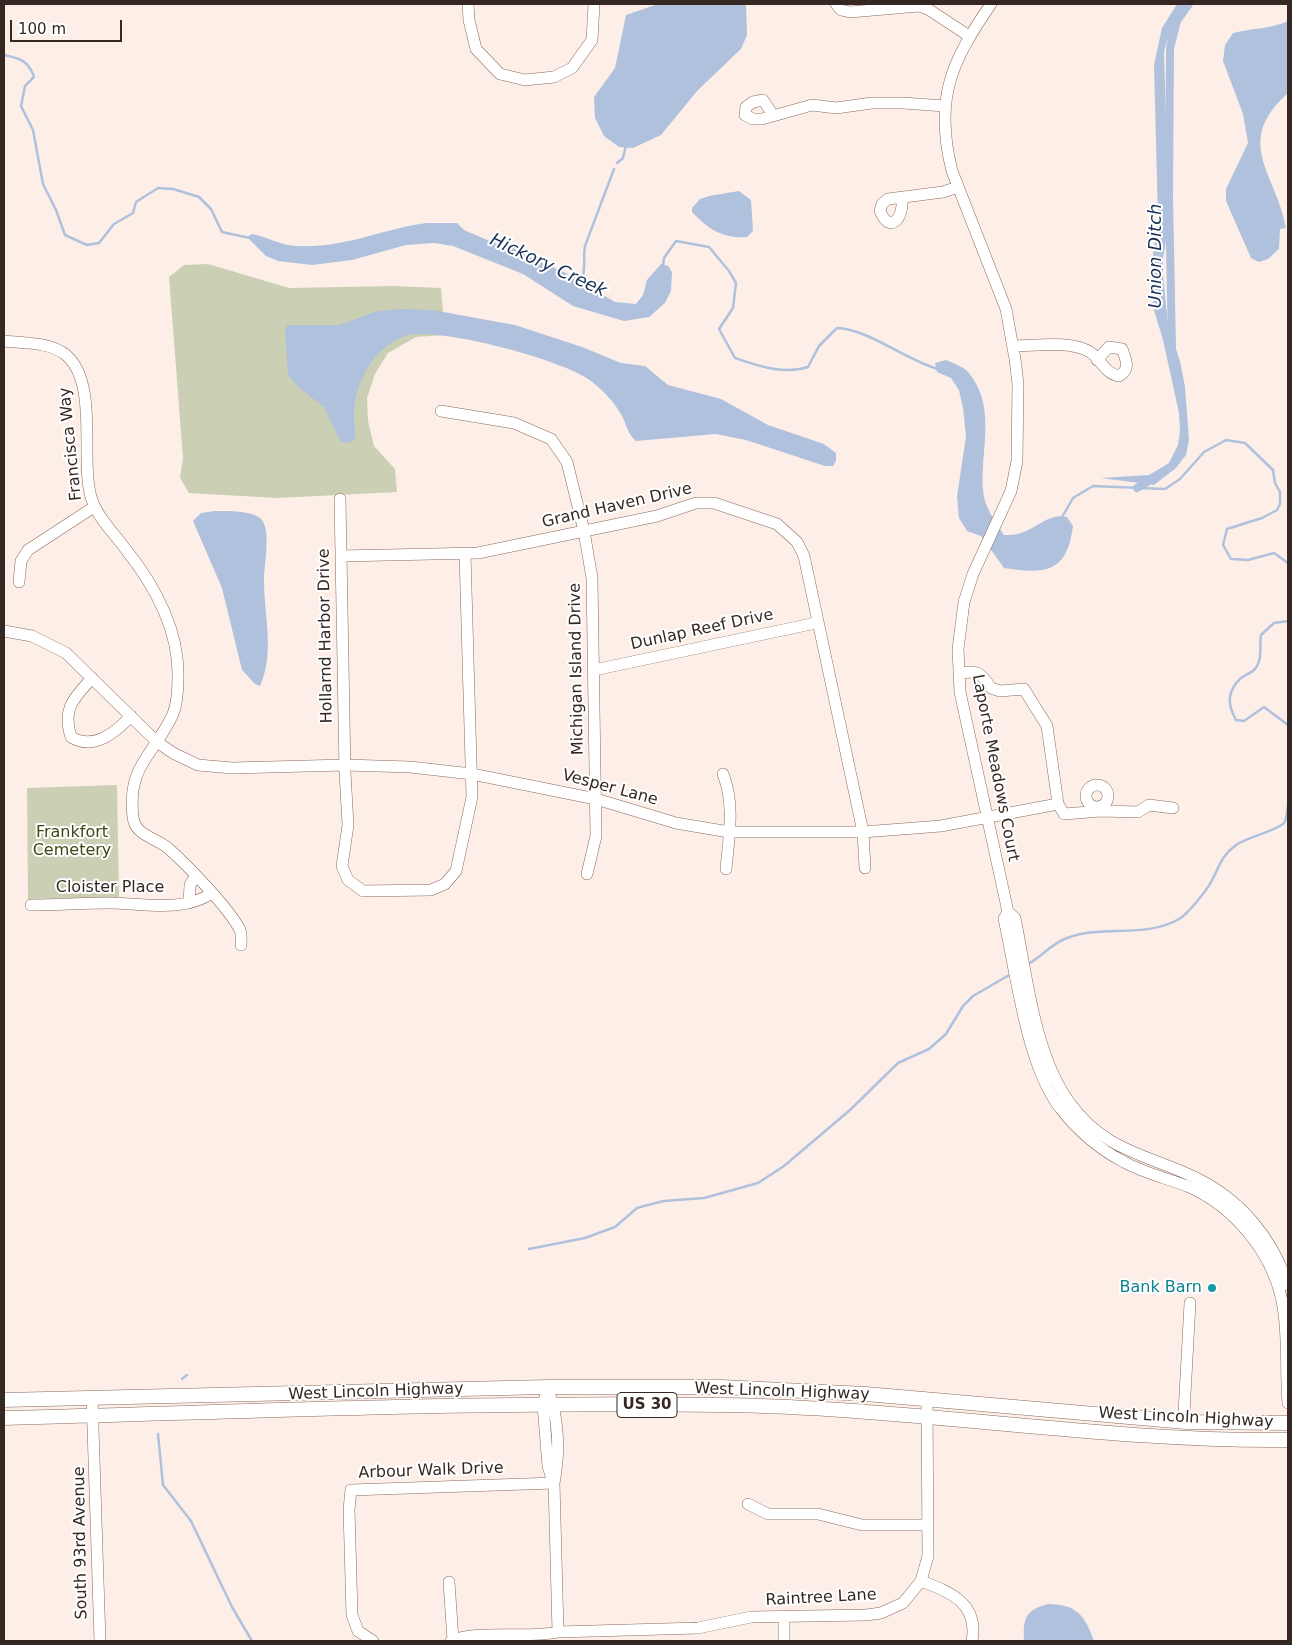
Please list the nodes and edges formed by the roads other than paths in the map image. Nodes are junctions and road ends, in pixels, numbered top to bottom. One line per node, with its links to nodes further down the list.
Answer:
1 (468, 4): 2 (street)
2 (594, 4)
3 (836, 4): 5 (street)
4 (991, 4): 6 (street, Laporte Meadows Court)
5 (886, 6): 6 (street)
6 (969, 36): 7 (street, Laporte Meadows Court)
7 (945, 106): 8 (street); 9 (street, Laporte Meadows Court)
8 (774, 115)
9 (958, 187): 10 (street); 12 (street, Laporte Meadows Court)
10 (902, 198)
11 (4, 340): 16 (street, Francisca Way)
12 (1013, 346): 13 (street); 24 (street, Laporte Meadows Court)
13 (1097, 360)
14 (441, 411): 17 (street, Michigan Island Drive)
15 (340, 500): 19 (street, Hollarnd Harbor Drive)
16 (94, 507): 20 (street); 27 (street, Francisca Way)
17 (585, 536): 18 (street, Grand Haven Drive); 21 (street, Grand Haven Drive); 23 (street, Michigan Island Drive)
18 (465, 554): 19 (street, Grand Haven Drive); 29 (street)
19 (341, 556): 28 (street, Hollarnd Harbor Drive)
20 (19, 582)
21 (816, 623): 23 (street, Dunlap Reef Drive); 36 (street, Grand Haven Drive)
22 (4, 631): 25 (street, Vesper Lane)
23 (594, 670): 31 (street, Michigan Island Drive)
24 (959, 673): 32 (street); 34 (street, Laporte Meadows Court)
25 (92, 678): 26 (street, Vesper Lane); 26 (street)
26 (131, 716): 27 (street, Vesper Lane)
27 (157, 742): 28 (street, Vesper Lane); 40 (street, Francisca Way)
28 (345, 768): 29 (street, Vesper Lane); 29 (street, Hollarnd Harbor Drive)
29 (472, 774): 31 (street, Vesper Lane)
30 (723, 774): 35 (street)
31 (596, 798): 35 (street, Vesper Lane); 39 (street, Michigan Island Drive)
32 (1058, 804): 33 (street); 34 (street, Vesper Lane)
33 (1173, 808)
34 (987, 816): 36 (street, Vesper Lane); 44 (street, Laporte Meadows Court)
35 (729, 832): 36 (street, Vesper Lane); 38 (street)
36 (863, 832): 37 (street, Grand Haven Drive)
37 (864, 868)
38 (726, 869)
39 (587, 874)
40 (195, 877): 41 (street); 42 (street, Cloister Place)
41 (212, 893): 42 (street, Cloister Place); 45 (street)
42 (189, 903): 43 (street, Cloister Place)
43 (31, 905)
44 (1008, 912): 46 (street, Laporte Meadows Court); 52 (street, Laporte Meadows Court)
45 (241, 945)
46 (1288, 1285)
47 (1190, 1303): 57 (street)
48 (547, 1387): 49 (main road, West Lincoln Highway / US 30); 51 (main road, West Lincoln Highway / US 30); 53 (street)
49 (92, 1398): 50 (main road, West Lincoln Highway / US 30); 54 (street, South 93rd Avenue)
50 (4, 1400)
51 (928, 1400): 55 (street, Raintree Lane); 57 (main road, West Lincoln Highway / US 30)
52 (1288, 1403)
53 (549, 1405): 54 (main road, West Lincoln Highway / US 30); 55 (main road, West Lincoln Highway / US 30); 60 (street)
54 (93, 1416): 56 (main road, West Lincoln Highway / US 30); 68 (street, South 93rd Avenue)
55 (927, 1417): 59 (main road, West Lincoln Highway / US 30); 62 (street, Raintree Lane)
56 (4, 1418)
57 (1186, 1422): 58 (main road, West Lincoln Highway / US 30)
58 (1288, 1423)
59 (1288, 1440)
60 (554, 1483): 67 (street); 69 (street, Arbour Walk Drive)
61 (748, 1504): 62 (street)
62 (928, 1525): 63 (street, Raintree Lane)
63 (921, 1581): 65 (street, Raintree Lane); 73 (street)
64 (449, 1582): 70 (street)
65 (784, 1617): 66 (street, Raintree Lane); 72 (street)
66 (666, 1628): 67 (street, Raintree Lane); 71 (street)
67 (558, 1632): 70 (street, Raintree Lane)
68 (100, 1641)
69 (373, 1641)
70 (452, 1641)
71 (667, 1641)
72 (784, 1641)
73 (972, 1641)

